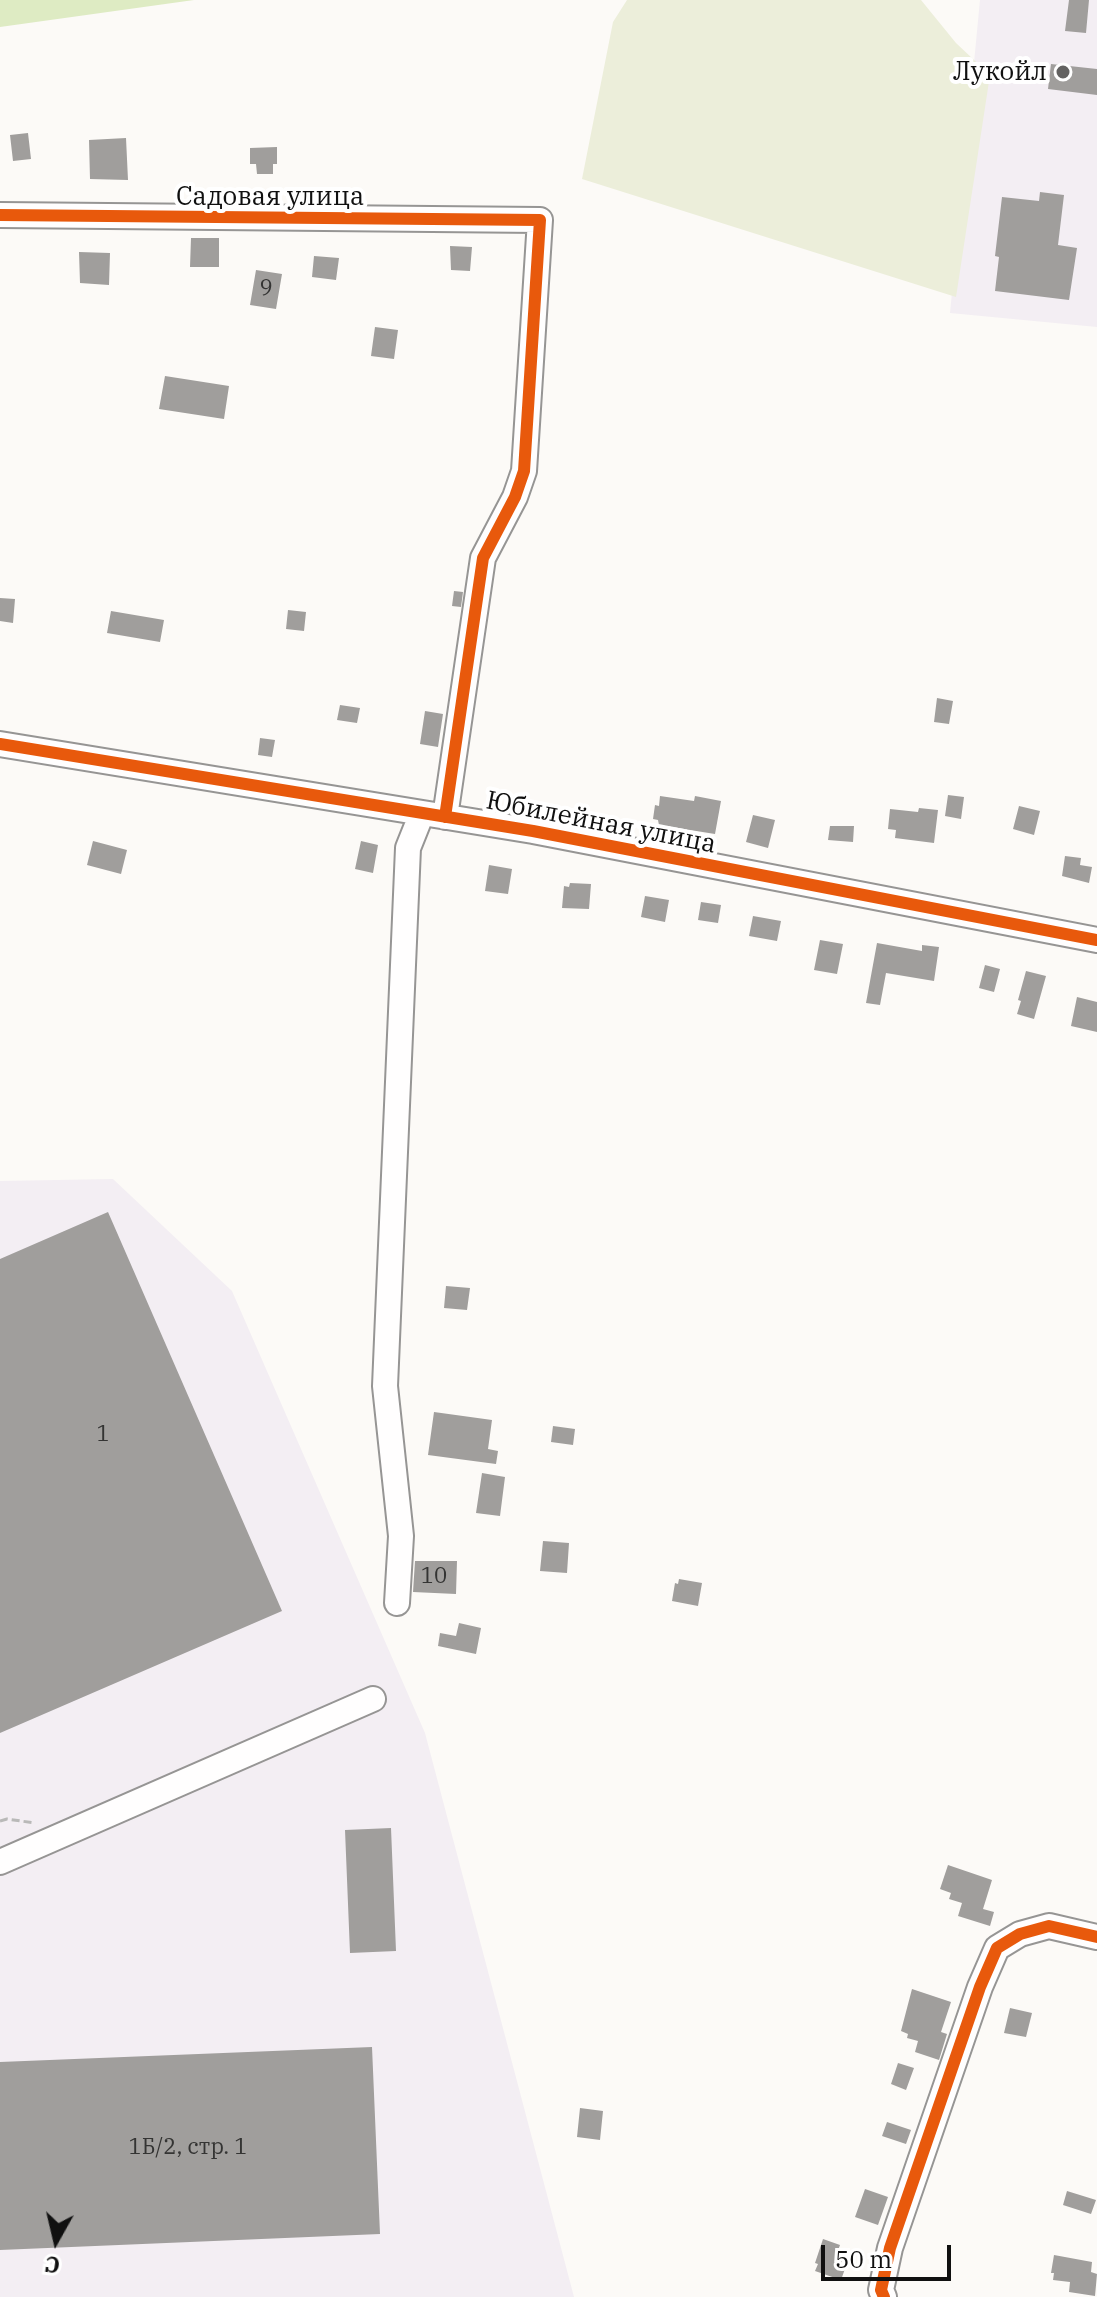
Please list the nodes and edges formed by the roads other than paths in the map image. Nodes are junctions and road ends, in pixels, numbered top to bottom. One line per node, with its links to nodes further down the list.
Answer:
1 (0, 215): 3 (street, Садовая улица)
2 (0, 744): 3 (street, Юбилейная улица)
3 (433, 815): 4 (street, Юбилейная улица); 5 (street)
4 (1097, 940)
5 (397, 1603)
6 (373, 1699): 7 (street)
7 (0, 1862)
8 (1097, 1937): 9 (street)
9 (884, 2297)

